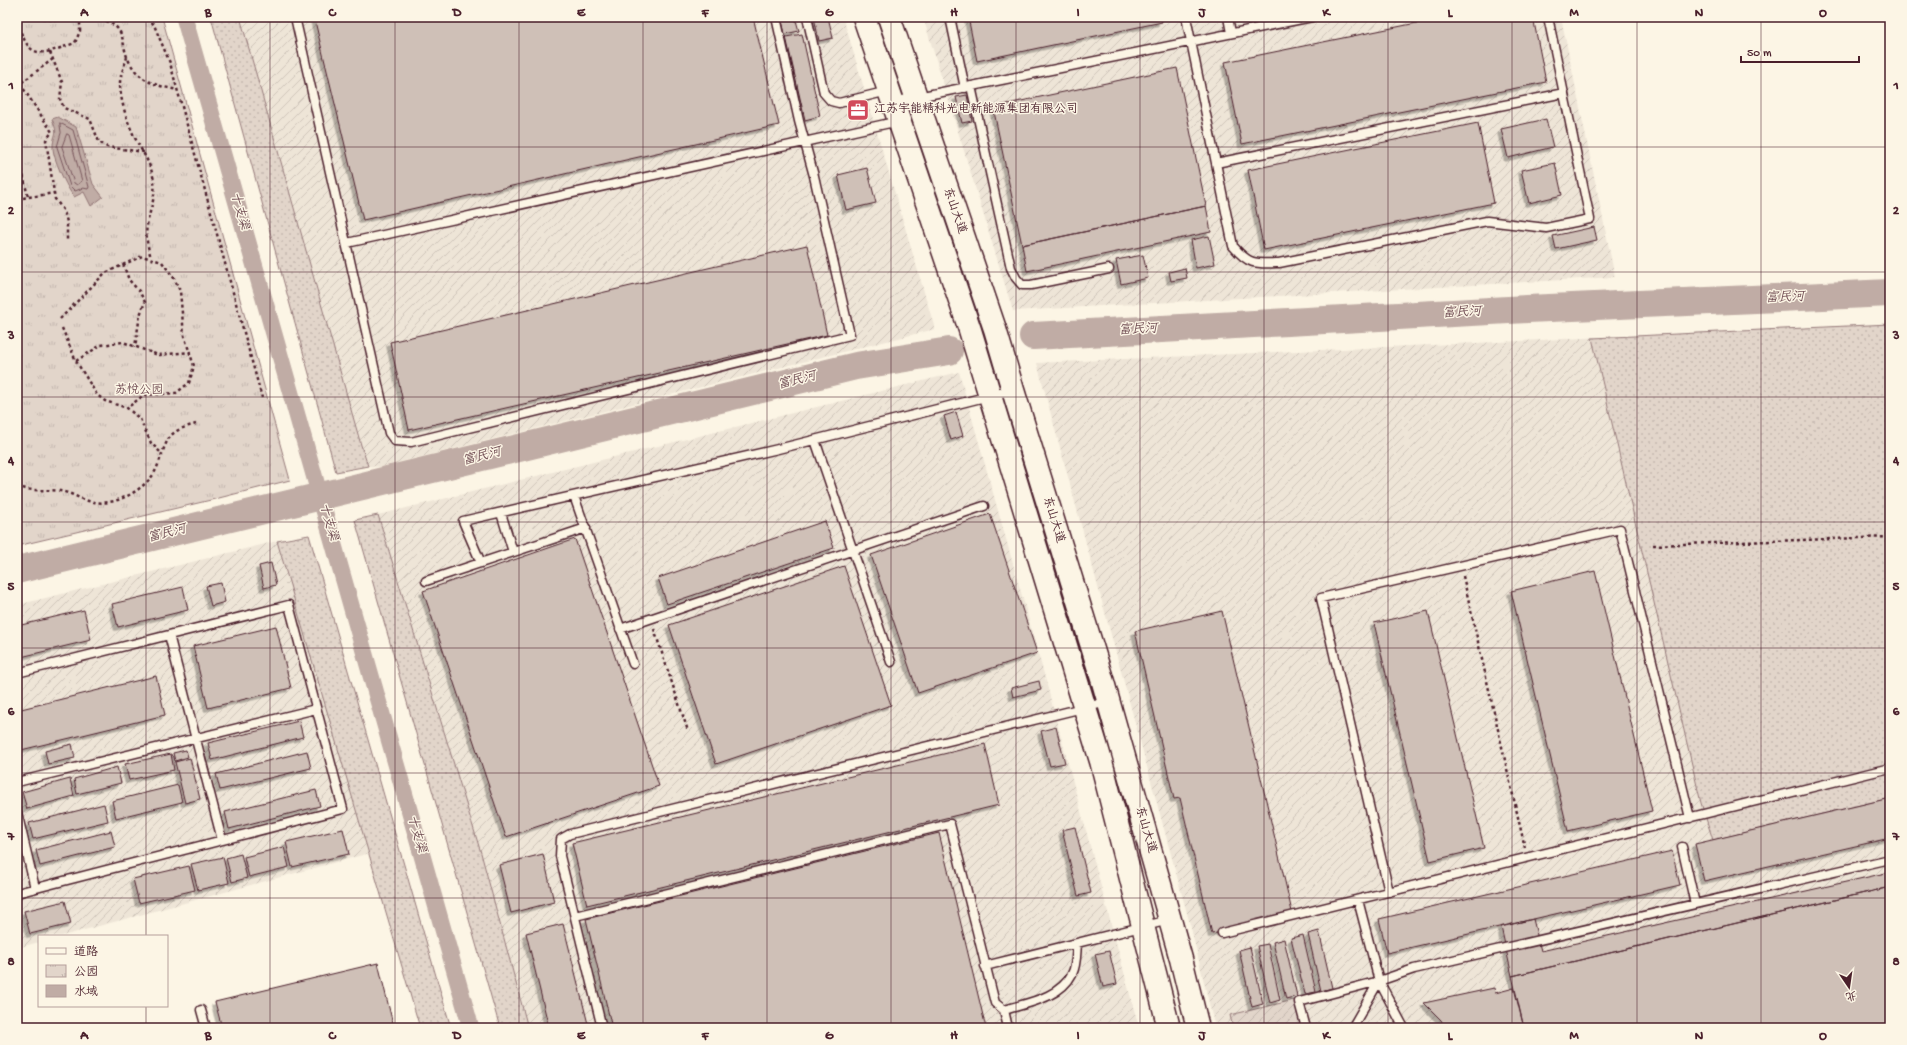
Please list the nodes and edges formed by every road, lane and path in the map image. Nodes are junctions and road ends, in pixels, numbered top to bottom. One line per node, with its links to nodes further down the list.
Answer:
1 (37, 17): 2 (path)
2 (80, 17): 18 (path)
3 (94, 17): 19 (path)
4 (148, 17): 24 (path)
5 (295, 17): 36 (lane)
6 (776, 17): 28 (lane)
7 (806, 17): 27 (lane)
8 (864, 17): 27 (main road, 东山大道)
9 (888, 17): 26 (main road, 东山大道)
10 (950, 17): 23 (lane)
11 (1186, 17): 17 (lane)
12 (1228, 17): 16 (lane)
13 (1312, 17): 16 (lane)
14 (1548, 17): 25 (lane)
15 (17, 21): 18 (path)
16 (1231, 33): 17 (lane)
17 (1191, 42): 23 (lane); 31 (lane)
18 (50, 52): 20 (path)
19 (127, 57): 24 (path); 29 (path)
20 (53, 59): 22 (path); 29 (path)
21 (17, 80): 22 (path)
22 (18, 85): 32 (path)
23 (968, 87): 26 (lane); 39 (lane)
24 (178, 90): 47 (path)
25 (1564, 93): 31 (lane); 31 (lane)
26 (915, 98): 27 (lane); 45 (main road, 东山大道)
27 (894, 105): 28 (lane); 46 (main road, 东山大道)
28 (806, 142): 36 (lane); 36 (lane)
29 (144, 152): 37 (path)
30 (17, 160): 33 (path)
31 (1216, 163)
32 (54, 193): 33 (path); 35 (path)
33 (28, 197): 34 (path)
34 (17, 199)
35 (68, 240)
36 (347, 243)
37 (151, 259): 38 (path); 43 (path)
38 (123, 264): 40 (path); 42 (path)
39 (1109, 270)
40 (60, 320)
41 (62, 328): 44 (path)
42 (135, 347): 43 (path); 44 (path)
43 (191, 352): 48 (path)
44 (76, 360): 48 (path)
45 (1013, 390): 46 (lane); 70 (main road, 东山大道)
46 (991, 396): 50 (lane); 71 (main road, 东山大道)
47 (262, 398)
48 (127, 408): 51 (path)
49 (196, 424): 51 (path)
50 (815, 440): 53 (lane); 59 (lane)
51 (162, 454): 52 (path)
52 (17, 486)
53 (574, 496): 55 (lane); 56 (lane)
54 (984, 506): 59 (lane)
55 (501, 513): 60 (lane); 61 (lane)
56 (586, 528): 60 (lane); 65 (lane)
57 (1890, 537): 58 (path)
58 (1652, 545)
59 (853, 550): 64 (lane); 67 (lane)
60 (513, 552): 61 (lane)
61 (481, 563): 63 (lane)
62 (1460, 566): 78 (lane); 81 (path); 84 (lane)
63 (426, 581)
64 (651, 619): 65 (lane); 73 (path)
65 (620, 629): 68 (lane)
66 (169, 635): 69 (lane); 72 (lane); 74 (lane)
67 (891, 662)
68 (633, 664)
69 (17, 672)
70 (1108, 702): 71 (lane); 89 (main road, 东山大道)
71 (1086, 708): 88 (lane); 90 (main road, 东山大道)
72 (316, 709): 74 (lane); 79 (lane)
73 (688, 731)
74 (196, 738): 76 (lane); 79 (lane)
75 (1890, 768): 78 (lane)
76 (17, 782)
77 (17, 812): 83 (lane)
78 (1690, 818): 81 (lane)
79 (222, 840): 83 (lane)
80 (1682, 847): 87 (lane)
81 (1527, 858): 84 (lane)
82 (1890, 859): 87 (lane)
83 (36, 888): 85 (lane)
84 (1389, 892): 86 (lane)
85 (17, 893)
86 (1358, 900): 91 (lane); 94 (lane)
87 (1695, 904): 94 (lane)
88 (575, 916): 93 (lane); 98 (lane)
89 (1170, 920): 90 (lane); 101 (main road, 东山大道)
90 (1143, 927): 92 (lane); 100 (main road, 东山大道)
91 (1222, 933)
92 (1077, 943): 93 (lane); 96 (lane)
93 (986, 966): 96 (lane)
94 (1379, 982): 102 (lane); 103 (lane); 104 (lane)
95 (201, 1010): 97 (lane)
96 (1004, 1010): 99 (lane)
97 (206, 1028)
98 (602, 1028)
99 (1008, 1028)
100 (1169, 1028)
101 (1198, 1028)
102 (1306, 1028)
103 (1352, 1028)
104 (1404, 1028)

